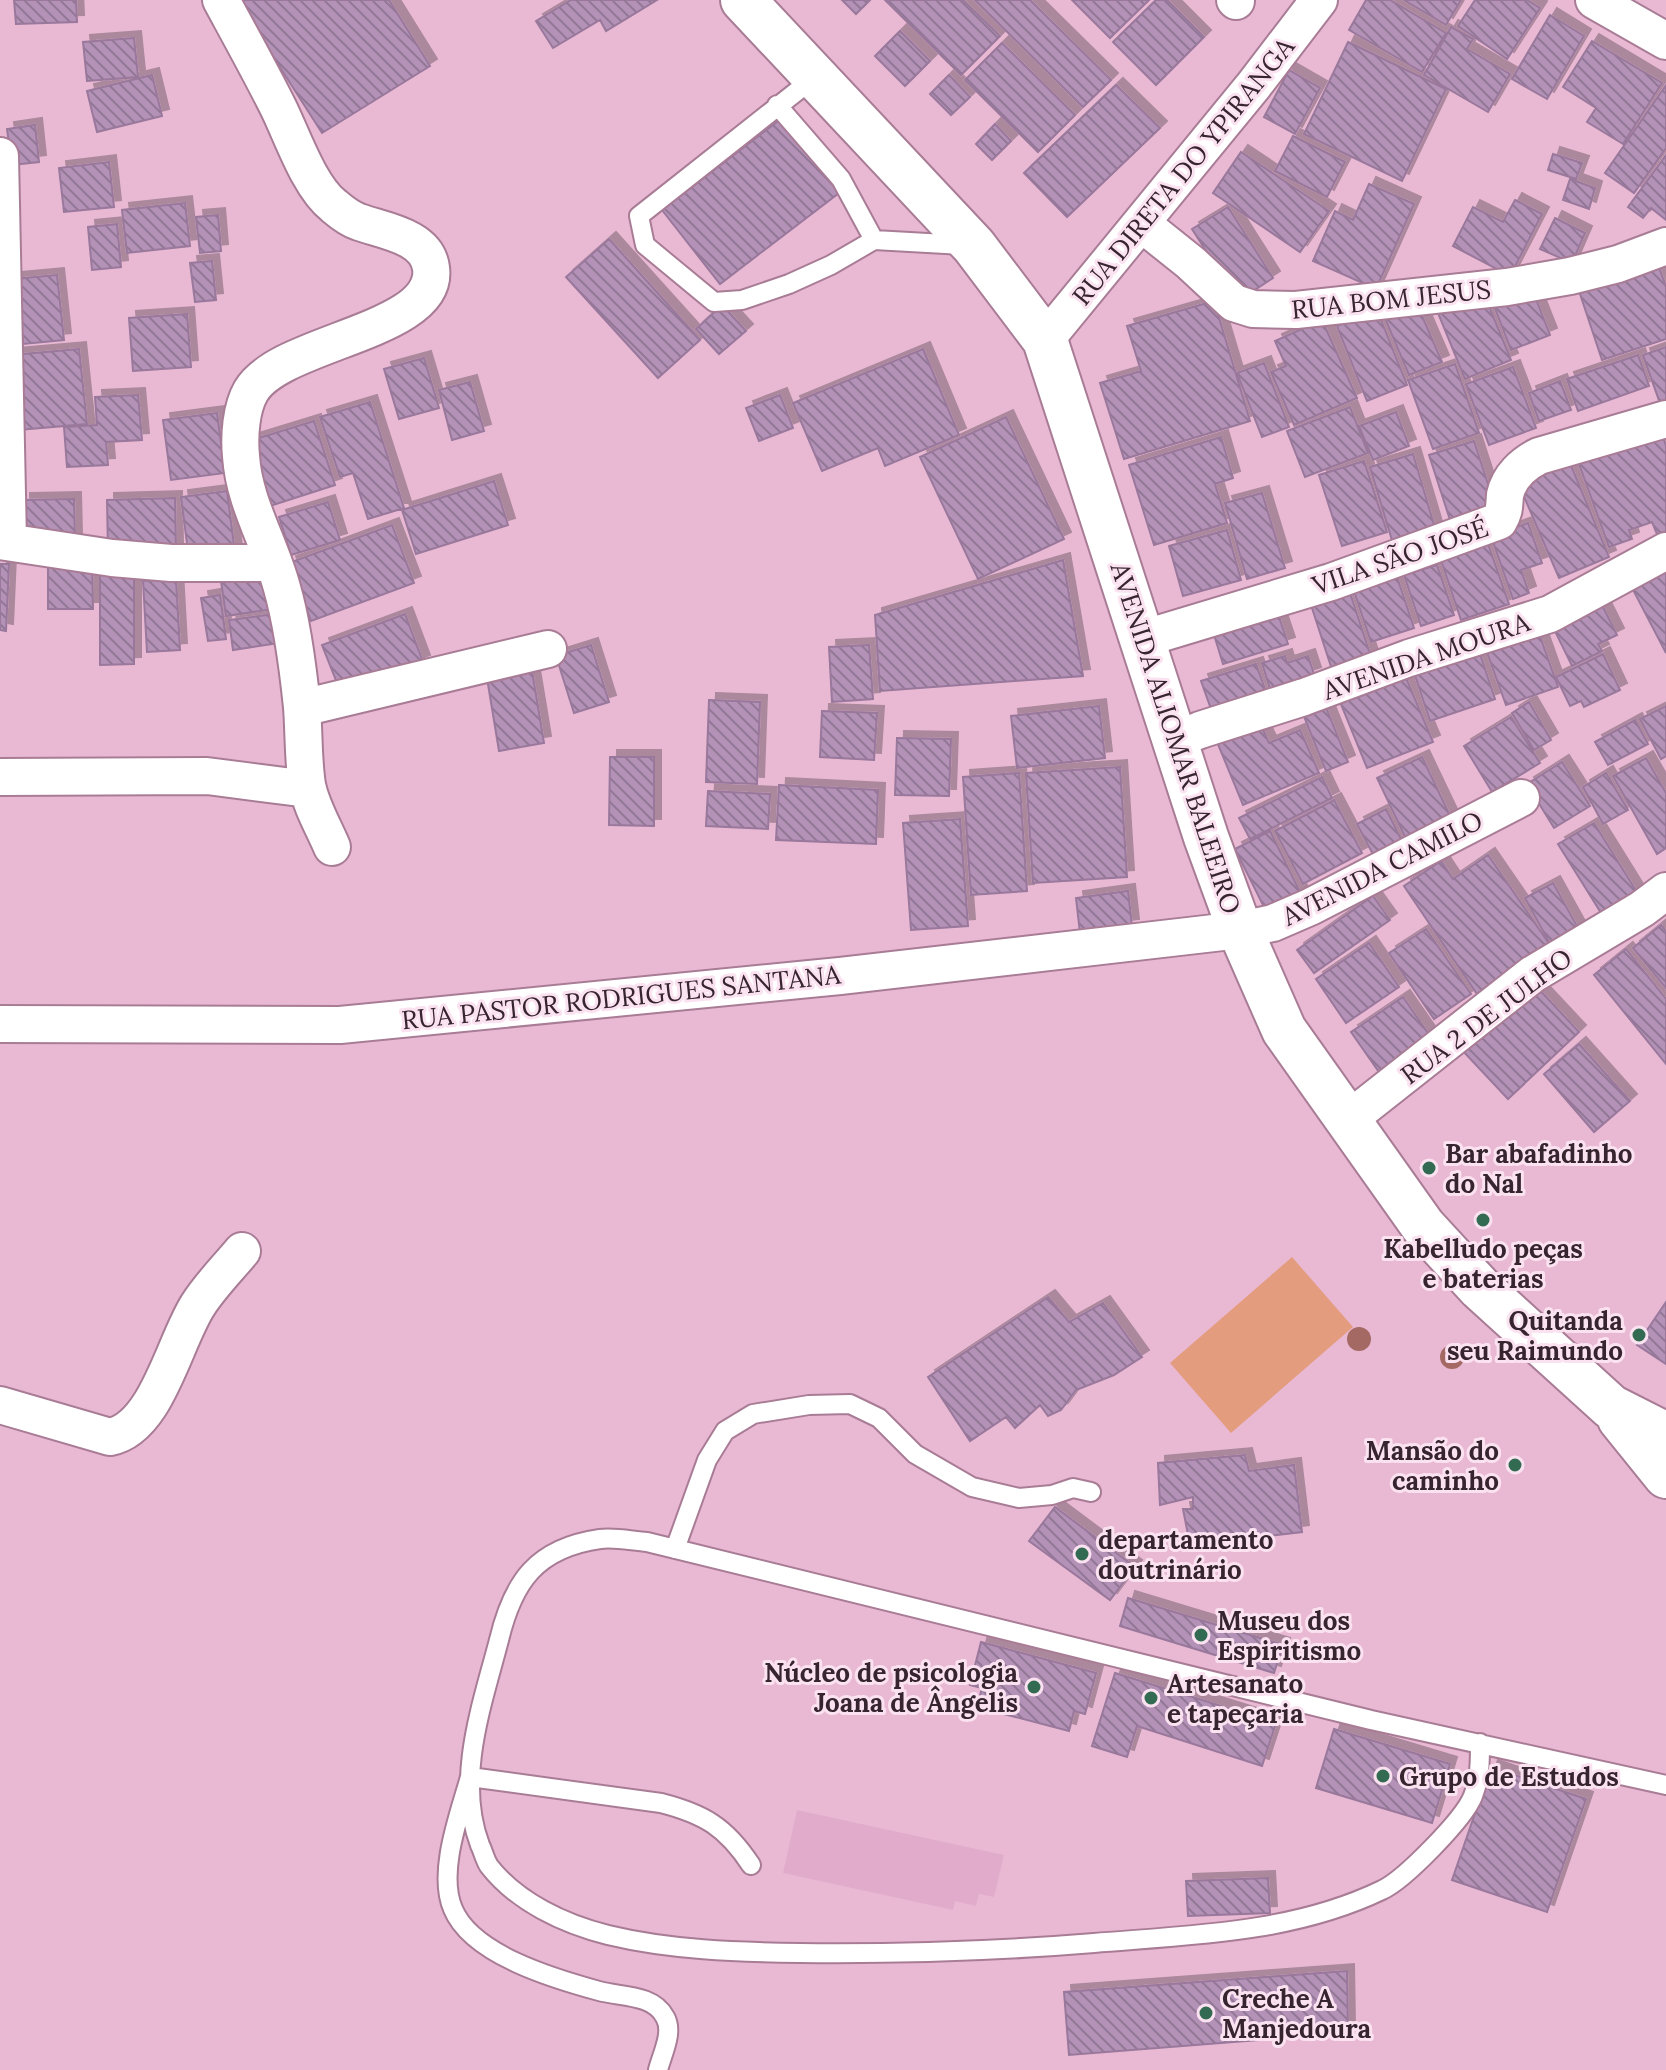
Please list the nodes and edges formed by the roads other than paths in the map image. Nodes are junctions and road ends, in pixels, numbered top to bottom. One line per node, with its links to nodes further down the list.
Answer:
1 (221, 0): 17 (street)
2 (743, 0): 6 (main road, AVENIDA ALIOMAR BALEEIRO)
3 (1319, 0): 9 (street, RUA DIRETA DO YPIRANGA)
4 (1594, 0): 5 (street)
5 (1666, 41)
6 (815, 77): 7 (lane); 11 (main road, AVENIDA ALIOMAR BALEEIRO)
7 (777, 105): 10 (lane); 10 (lane)
8 (0, 156): 15 (street)
9 (1141, 223): 12 (street, RUA BOM JESUS); 13 (street, RUA DIRETA DO YPIRANGA)
10 (874, 240): 11 (lane)
11 (974, 246): 13 (main road, AVENIDA ALIOMAR BALEEIRO)
12 (1666, 246)
13 (1045, 340): 18 (main road, AVENIDA ALIOMAR BALEEIRO)
14 (1666, 419): 18 (street, VILA SÃO JOSÉ)
15 (4, 542): 17 (street)
16 (1666, 551): 21 (street, AVENIDA MOURA)
17 (273, 563): 20 (street)
18 (1142, 639): 21 (main road, AVENIDA ALIOMAR BALEEIRO)
19 (548, 649): 20 (street)
20 (302, 708): 23 (street)
21 (1176, 740): 27 (main road, AVENIDA ALIOMAR BALEEIRO)
22 (0, 777): 23 (street)
23 (308, 789): 25 (street)
24 (1521, 798): 27 (street, AVENIDA CAMILO)
25 (332, 847)
26 (1666, 891): 29 (street, RUA 2 DE JULHO)
27 (1240, 930): 28 (street, RUA PASTOR RODRIGUES SANTANA); 29 (main road, AVENIDA ALIOMAR BALEEIRO)
28 (0, 1024)
29 (1349, 1119): 32 (main road, AVENIDA ALIOMAR BALEEIRO)
30 (242, 1251): 31 (street)
31 (0, 1405)
32 (1611, 1407): 33 (main road, AVENIDA ALIOMAR BALEEIRO); 34 (main road)
33 (1666, 1435)
34 (1666, 1476)
35 (1091, 1492): 36 (lane)
36 (675, 1549): 37 (lane); 38 (lane)
37 (1480, 1743): 38 (lane); 39 (lane)
38 (470, 1777): 40 (lane); 41 (lane)
39 (1666, 1785)
40 (751, 1865)
41 (658, 2070)

